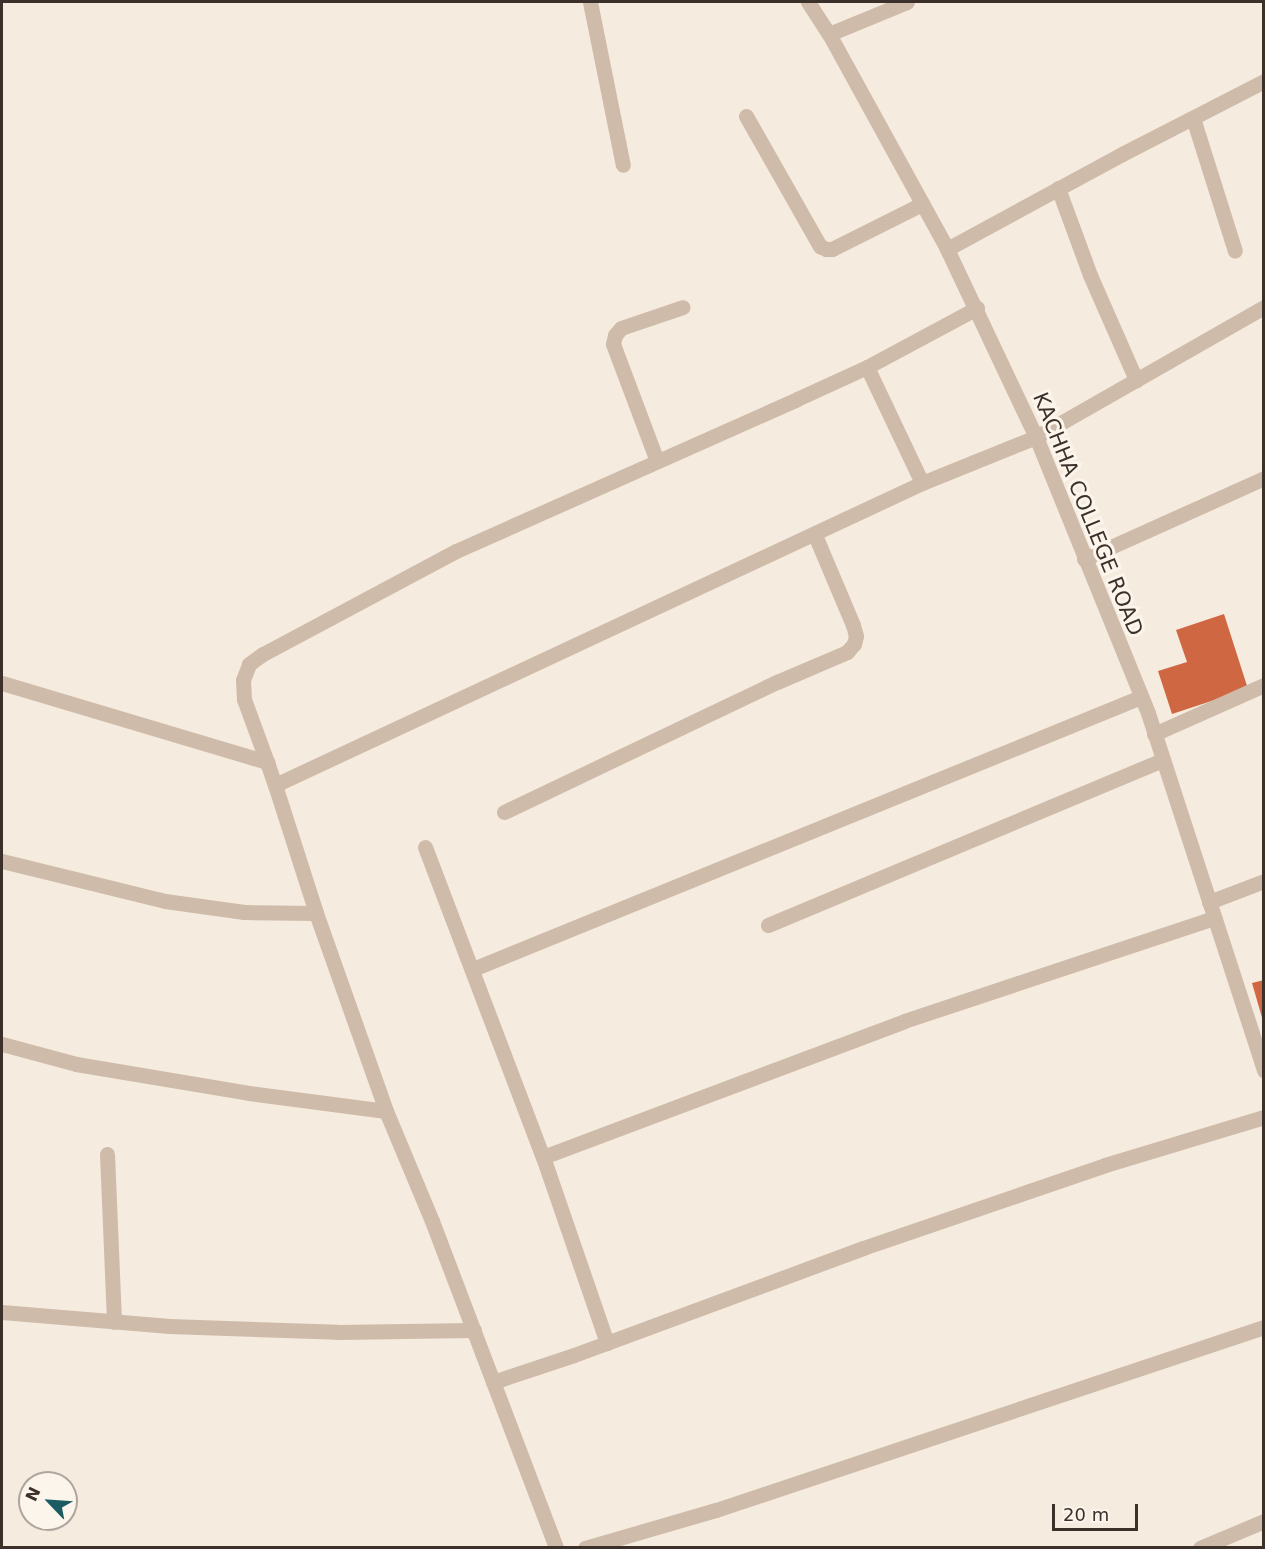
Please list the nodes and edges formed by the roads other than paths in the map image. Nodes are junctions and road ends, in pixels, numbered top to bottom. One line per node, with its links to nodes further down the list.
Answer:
1 (590, 2): 8 (street)
2 (808, 2): 4 (street, KACHHA COLLEGE ROAD)
3 (907, 2): 4 (street)
4 (829, 34): 10 (street, KACHHA COLLEGE ROAD)
5 (1263, 81): 7 (street)
6 (746, 116): 10 (street)
7 (1193, 118): 9 (street); 12 (street)
8 (623, 165)
9 (1058, 188): 11 (street); 17 (street)
10 (922, 204): 11 (street, KACHHA COLLEGE ROAD)
11 (947, 249): 15 (street, KACHHA COLLEGE ROAD)
12 (1235, 251)
13 (683, 307): 19 (street)
14 (1263, 307): 17 (street)
15 (977, 309): 16 (street); 18 (street, KACHHA COLLEGE ROAD)
16 (867, 367): 19 (street); 21 (street)
17 (1136, 380): 18 (street)
18 (1036, 437): 21 (street); 23 (street, KACHHA COLLEGE ROAD)
19 (657, 461): 29 (street)
20 (1263, 478): 23 (street)
21 (922, 483): 22 (street)
22 (815, 535): 30 (street); 31 (street)
23 (1084, 559): 26 (street, KACHHA COLLEGE ROAD)
24 (2, 683): 29 (street)
25 (1263, 686): 27 (street)
26 (1141, 696): 27 (street, KACHHA COLLEGE ROAD); 39 (street)
27 (1155, 734): 28 (street, KACHHA COLLEGE ROAD)
28 (1163, 760): 35 (street, KACHHA COLLEGE ROAD); 38 (street)
29 (267, 762): 30 (street)
30 (276, 785): 36 (street)
31 (504, 812)
32 (425, 847): 39 (street)
33 (2, 861): 36 (street)
34 (1263, 880): 35 (street)
35 (1209, 902): 37 (street, KACHHA COLLEGE ROAD)
36 (316, 913): 43 (street)
37 (1214, 918): 41 (street, KACHHA COLLEGE ROAD); 46 (street)
38 (768, 925)
39 (473, 969): 46 (street)
40 (2, 1044): 43 (street)
41 (1261, 1053): 42 (street, KACHHA COLLEGE ROAD)
42 (1263, 1071)
43 (386, 1111): 50 (street)
44 (1263, 1117): 51 (street)
45 (107, 1154): 48 (street)
46 (543, 1158): 51 (street)
47 (2, 1312): 48 (street)
48 (114, 1322): 50 (street)
49 (1263, 1328): 55 (street)
50 (474, 1330): 52 (street)
51 (607, 1343): 52 (street)
52 (493, 1382): 54 (street)
53 (1263, 1521): 56 (street)
54 (556, 1548)
55 (585, 1548)
56 (1200, 1548)

